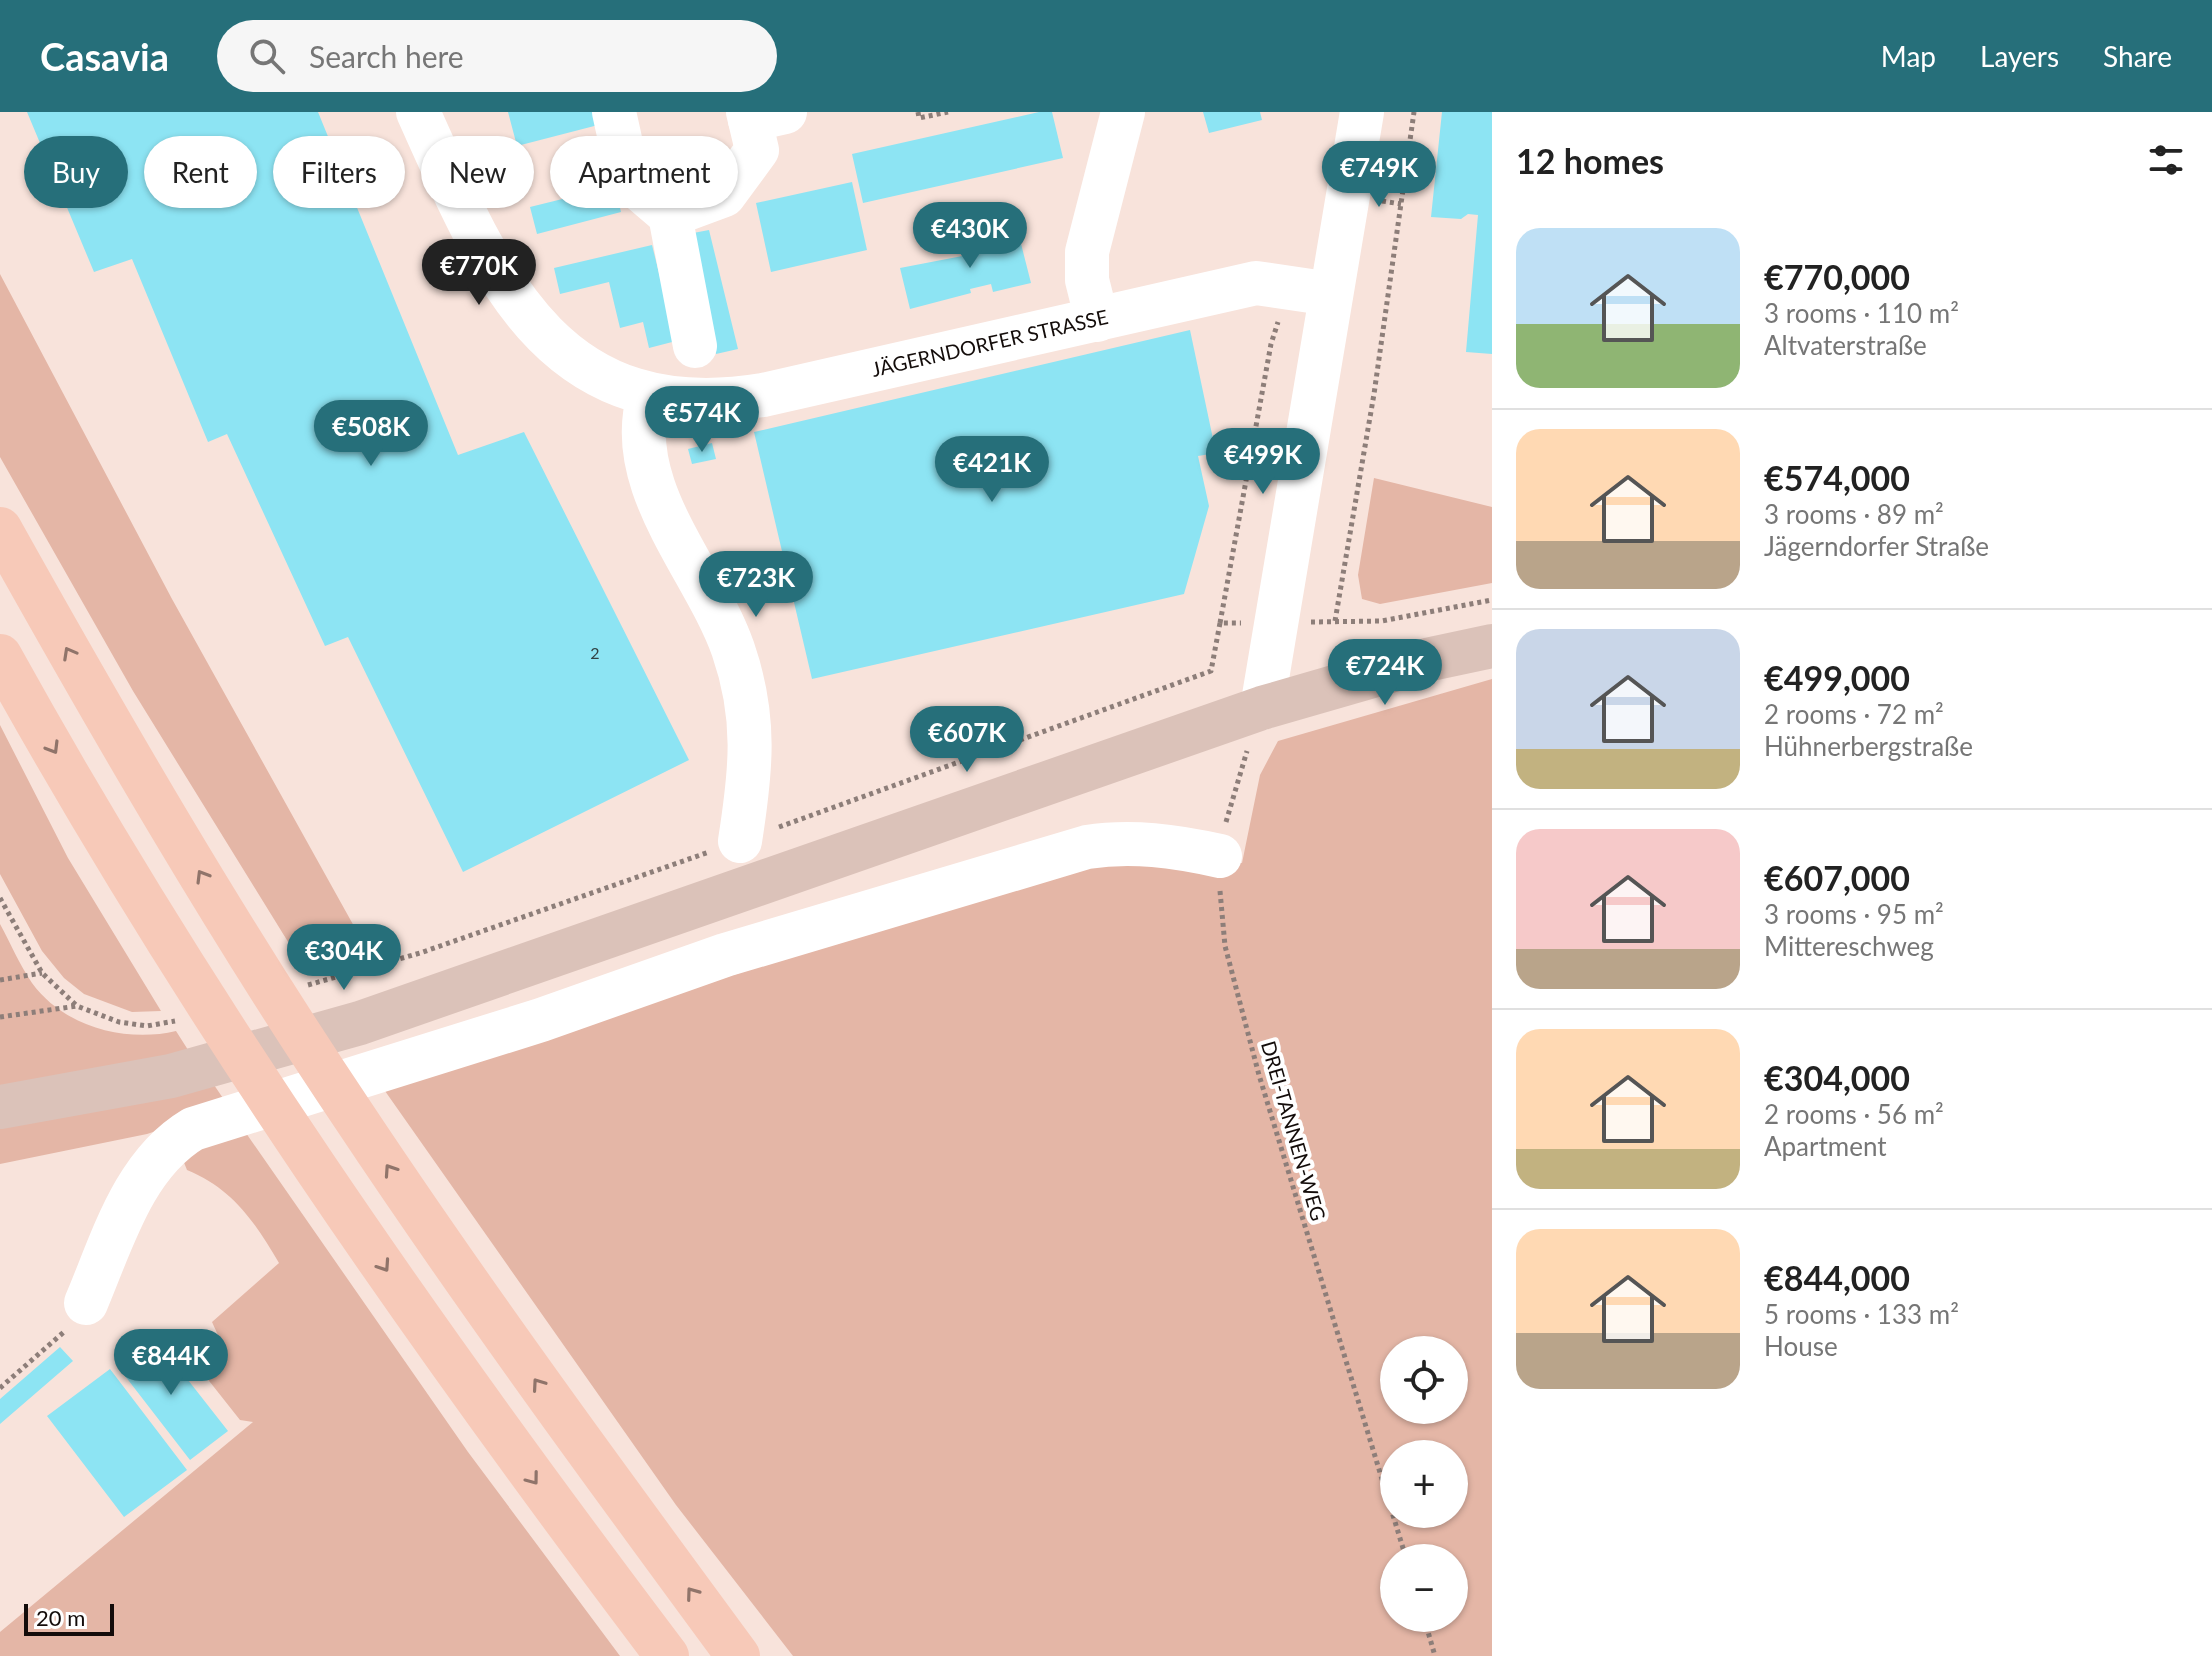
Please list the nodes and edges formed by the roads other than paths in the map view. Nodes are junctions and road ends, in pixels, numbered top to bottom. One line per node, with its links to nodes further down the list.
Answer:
1 (418, 112): 10 (street, JÄGERNDORFER STRASSE)
2 (614, 112): 6 (street)
3 (1123, 112): 8 (street)
4 (1362, 112): 7 (street)
5 (761, 115): 6 (street)
6 (670, 215): 9 (street)
7 (1331, 294): 8 (street, JÄGERNDORFER STRASSE); 14 (street)
8 (1097, 320): 10 (street, JÄGERNDORFER STRASSE)
9 (695, 346)
10 (649, 396): 15 (street)
11 (0, 529): 20 (highway, one-way to 11)
12 (1492, 646): 14 (main road)
13 (0, 656): 19 (highway, one-way to 19)
14 (1262, 708): 17 (main road)
15 (740, 841)
16 (1220, 856): 18 (street)
17 (0, 1107)
18 (86, 1303)
19 (667, 1656)
20 (738, 1656)

